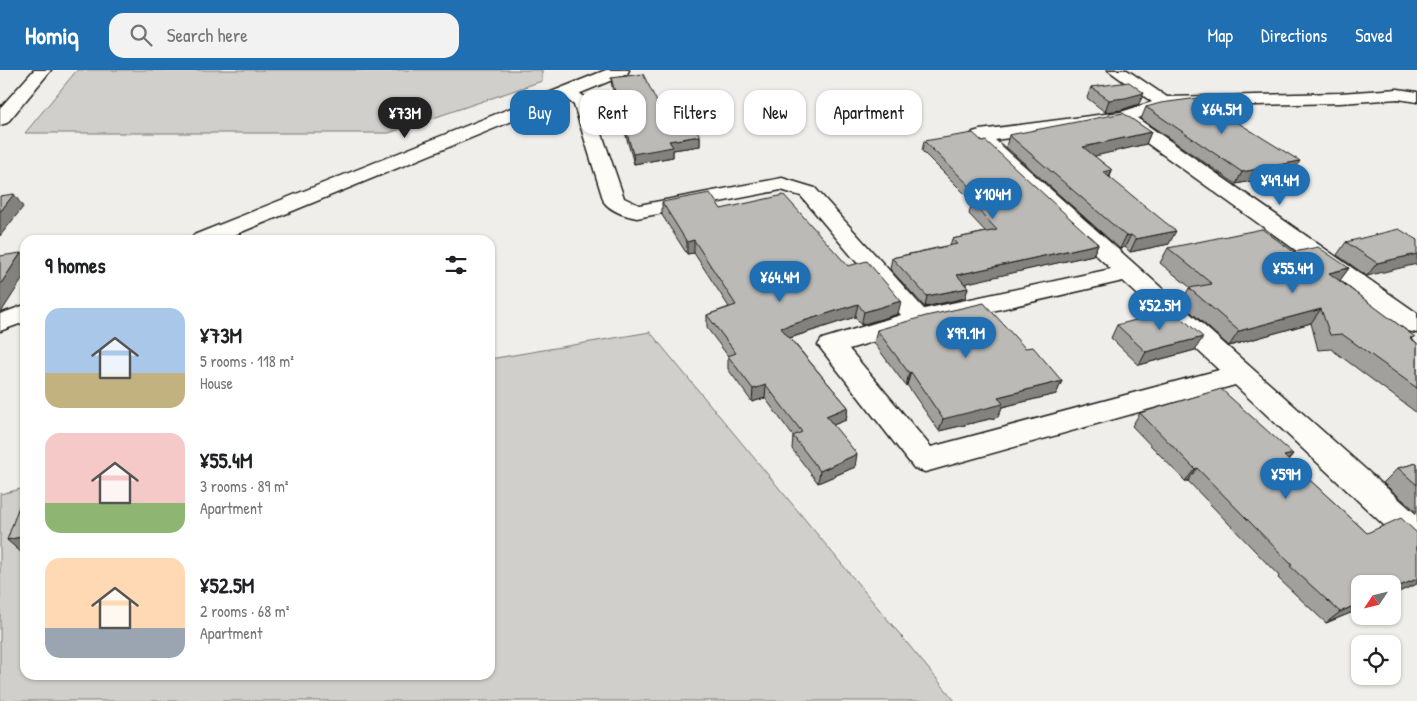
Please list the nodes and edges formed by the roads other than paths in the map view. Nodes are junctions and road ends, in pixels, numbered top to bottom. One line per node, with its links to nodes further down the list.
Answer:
1 (43, 70): 10 (street)
2 (621, 70): 4 (street)
3 (1116, 70): 7 (street)
4 (570, 91)
5 (570, 94): 14 (street)
6 (1417, 97): 7 (street)
7 (1163, 102): 9 (street)
8 (510, 115): 11 (street)
9 (1123, 118): 12 (street); 16 (street)
10 (0, 119)
11 (214, 235)
12 (1129, 272): 14 (street); 17 (street)
13 (20, 315): 15 (street)
14 (918, 319): 17 (street)
15 (0, 323)
16 (1417, 325)
17 (1241, 374): 18 (street)
18 (1417, 535)

